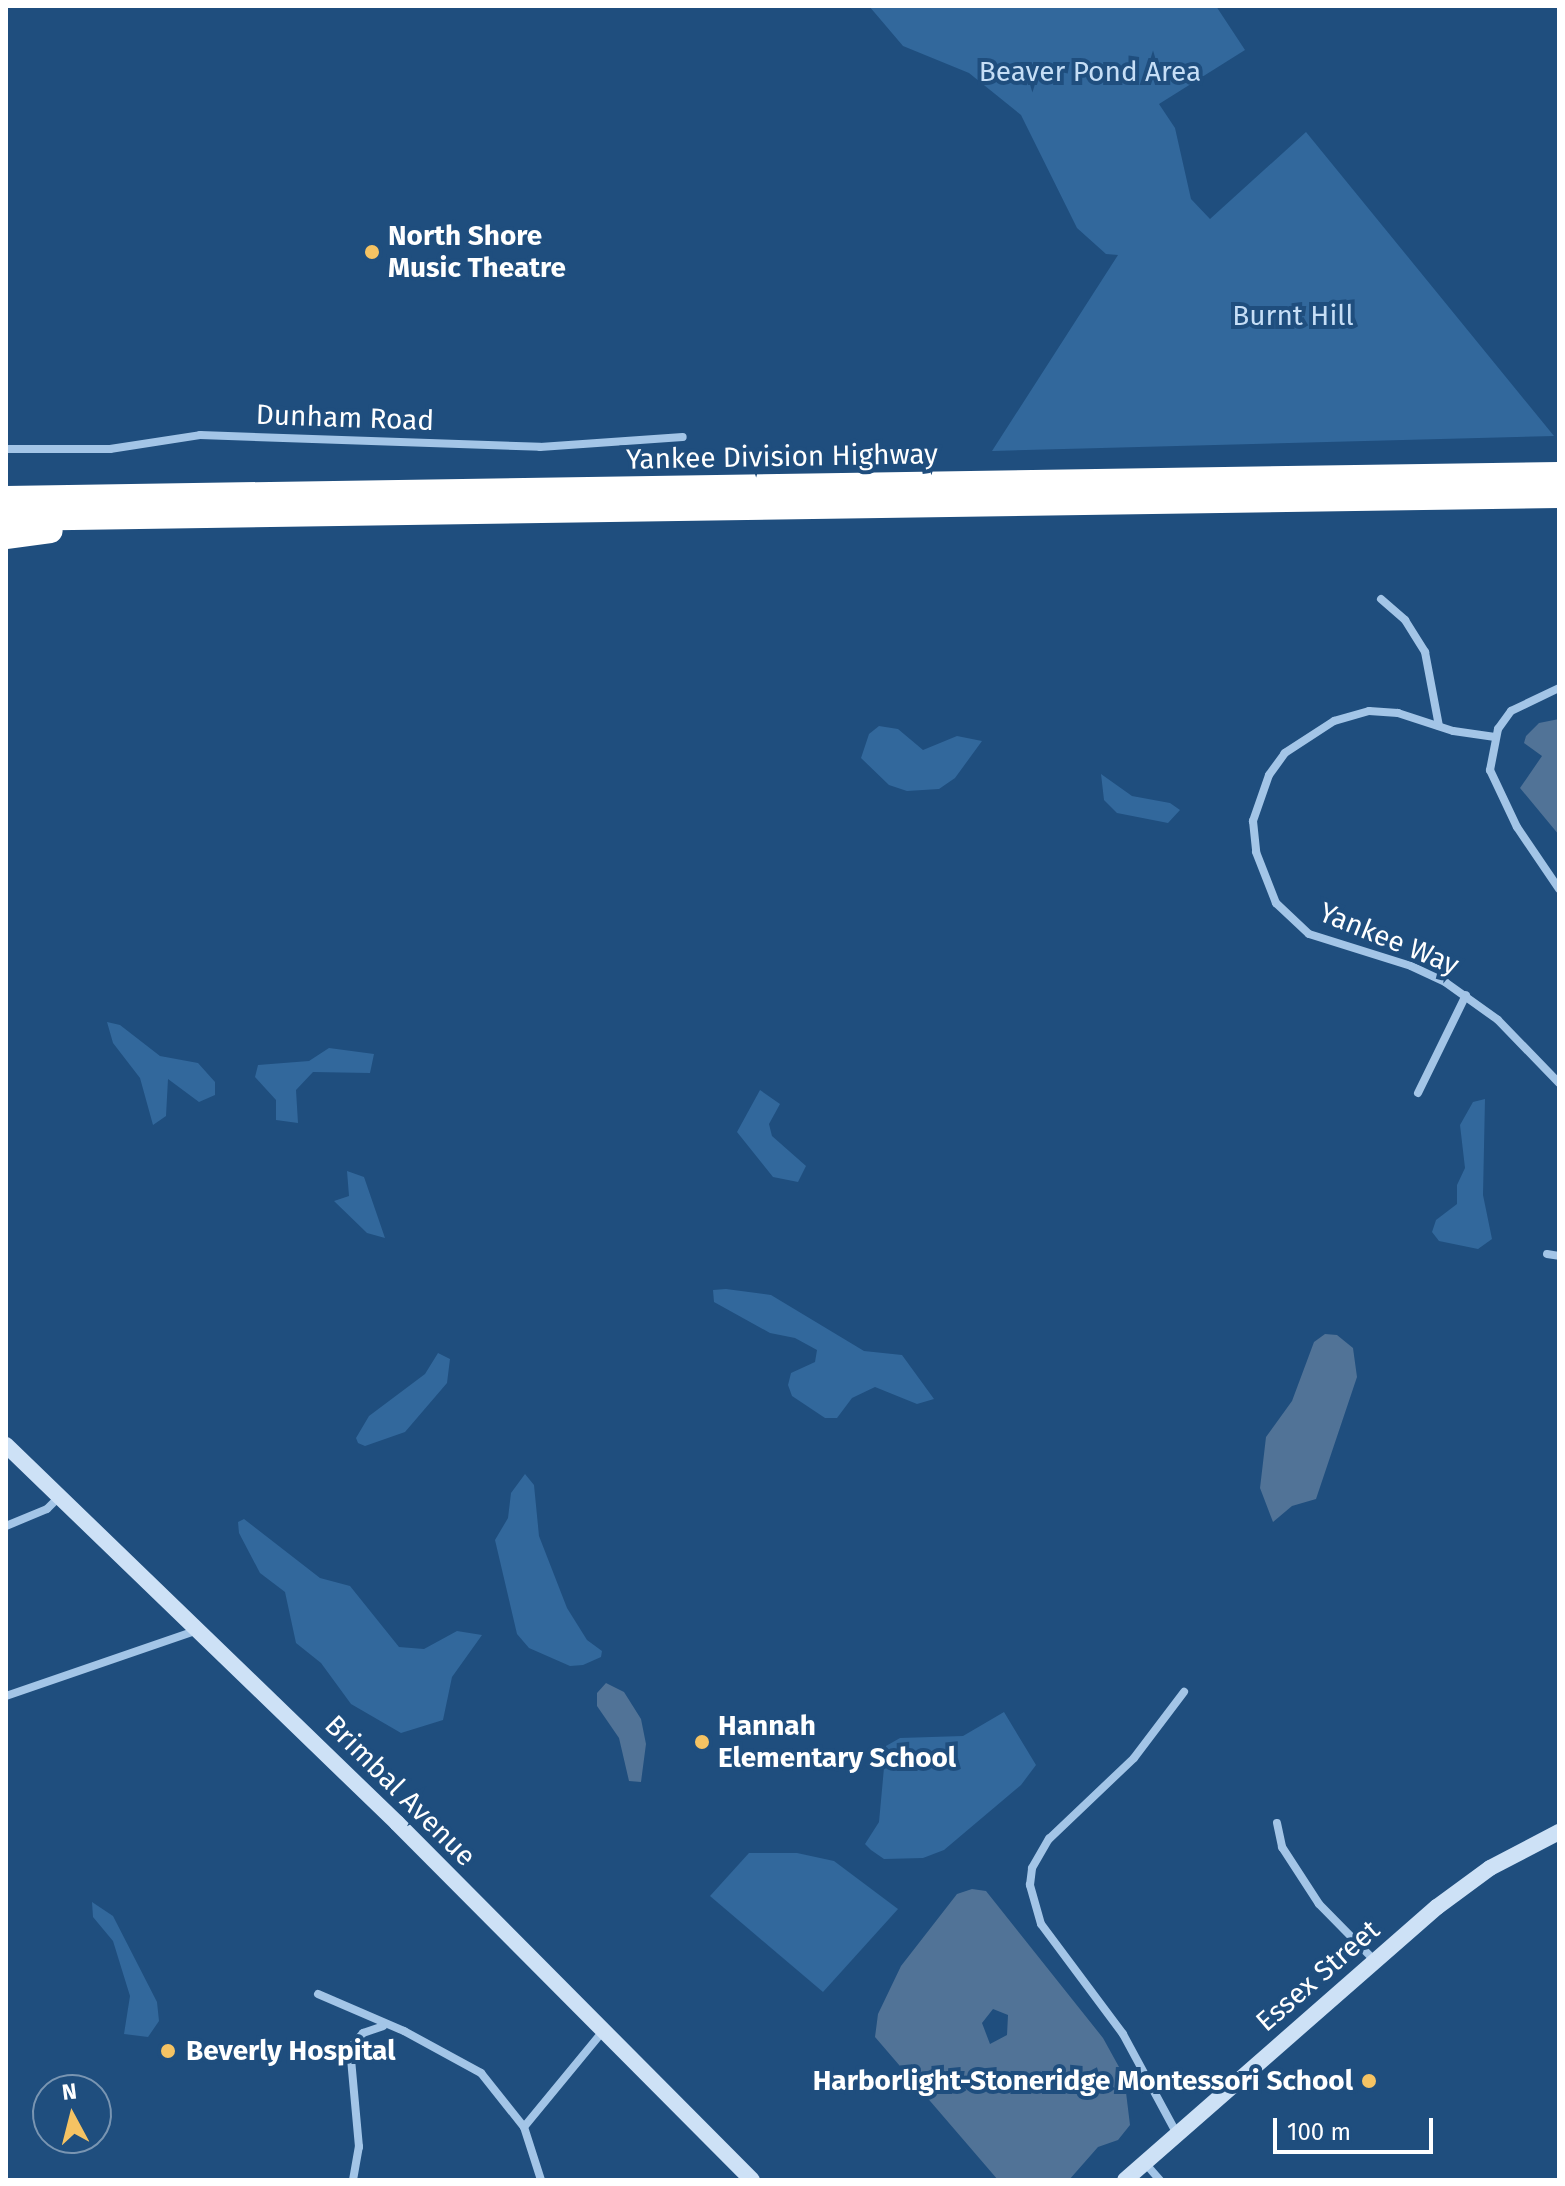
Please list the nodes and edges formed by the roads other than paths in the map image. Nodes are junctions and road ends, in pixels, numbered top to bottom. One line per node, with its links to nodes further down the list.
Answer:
1 (683, 437): 2 (street, Dunham Road)
2 (6, 449)
3 (1559, 474): 5 (highway, Yankee Division Highway)
4 (1559, 496): 6 (highway, Yankee Division Highway)
5 (6, 498)
6 (153, 517): 7 (highway, Yankee Division Highway); 8 (highway)
7 (6, 519)
8 (6, 537)
9 (1381, 599): 11 (street)
10 (1559, 688): 12 (street)
11 (1439, 726): 12 (street, Yankee Way); 14 (street, Yankee Way)
12 (1495, 737): 13 (street)
13 (1559, 889)
14 (1466, 995): 15 (street, Yankee Way); 16 (street)
15 (1559, 1083)
16 (1418, 1093)
17 (1547, 1254): 18 (street)
18 (1559, 1256)
19 (6, 1445): 20 (main road, Brimbal Avenue)
20 (59, 1497): 21 (street); 22 (main road, Brimbal Avenue)
21 (6, 1526)
22 (198, 1630): 24 (street); 30 (main road, Brimbal Avenue)
23 (1184, 1692): 32 (street)
24 (6, 1696)
25 (1277, 1823): 27 (street)
26 (1559, 1832): 27 (main road, Essex Street)
27 (1375, 1961): 32 (main road, Essex Street)
28 (318, 1994): 29 (street)
29 (383, 2026): 31 (street); 34 (street)
30 (603, 2031): 31 (street); 36 (main road, Brimbal Avenue)
31 (524, 2127): 35 (street)
32 (1177, 2135): 33 (main road, Essex Street)
33 (1145, 2163): 37 (main road, Essex Street); 38 (street)
34 (353, 2180)
35 (541, 2180)
36 (752, 2180)
37 (1125, 2180)
38 (1160, 2180)

